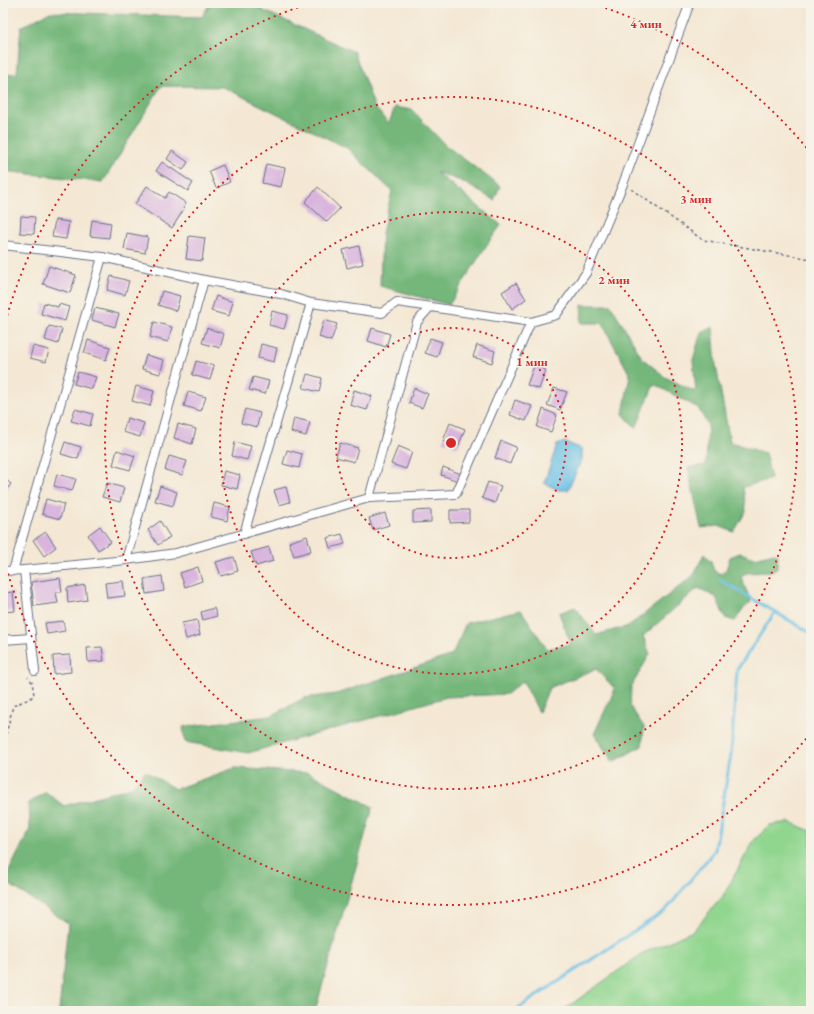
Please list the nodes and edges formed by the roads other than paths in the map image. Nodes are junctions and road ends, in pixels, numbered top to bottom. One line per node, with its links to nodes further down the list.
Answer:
1 (690, 3): 7 (street)
2 (3, 245): 3 (street)
3 (102, 257): 4 (street); 13 (street)
4 (204, 280): 5 (street); 10 (street)
5 (311, 303): 6 (street); 9 (street)
6 (430, 307): 7 (street); 8 (street)
7 (530, 322): 8 (street)
8 (369, 498): 9 (street)
9 (244, 534): 10 (street)
10 (126, 560): 11 (street)
11 (24, 570): 13 (street); 14 (street)
12 (3, 571): 13 (street)
13 (13, 572)
14 (31, 638): 15 (street); 16 (street)
15 (3, 640)
16 (31, 672)

